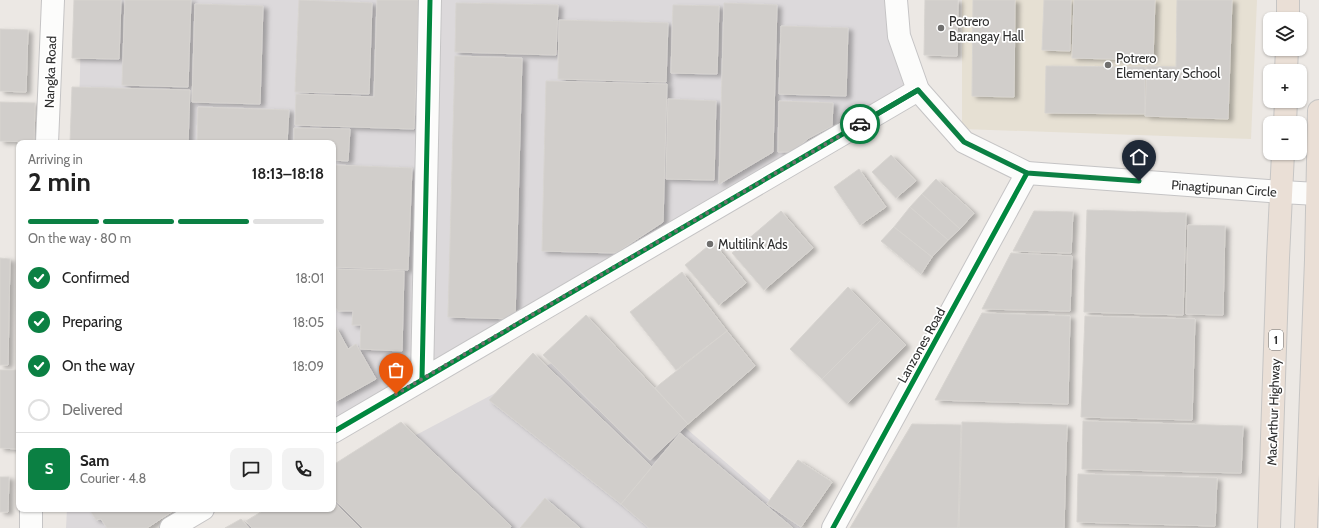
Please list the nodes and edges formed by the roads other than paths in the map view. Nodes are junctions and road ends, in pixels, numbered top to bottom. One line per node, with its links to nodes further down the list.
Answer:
1 (53, 0): 8 (street, Nangka Road)
2 (430, 0): 13 (street)
3 (896, 0): 6 (street, Pinagtipunan Circle)
4 (1288, 0): 5 (highway)
5 (1288, 12)
6 (918, 90): 10 (street, Pinagtipunan Circle); 13 (street)
7 (1319, 111): 12 (highway)
8 (47, 140)
9 (1284, 160): 11 (highway, MacArthur Highway / 1)
10 (1027, 173): 11 (street, Pinagtipunan Circle); 20 (street, Lanzones Road)
11 (1282, 192): 12 (street, Pinagtipunan Circle); 21 (highway, MacArthur Highway / 1)
12 (1318, 194): 15 (highway)
13 (422, 380): 14 (street)
14 (336, 430)
15 (1314, 435): 22 (highway)
16 (31, 512): 18 (street)
17 (198, 512): 19 (street)
18 (30, 528)
19 (171, 528)
20 (833, 528)
21 (1269, 528)
22 (1306, 528)

